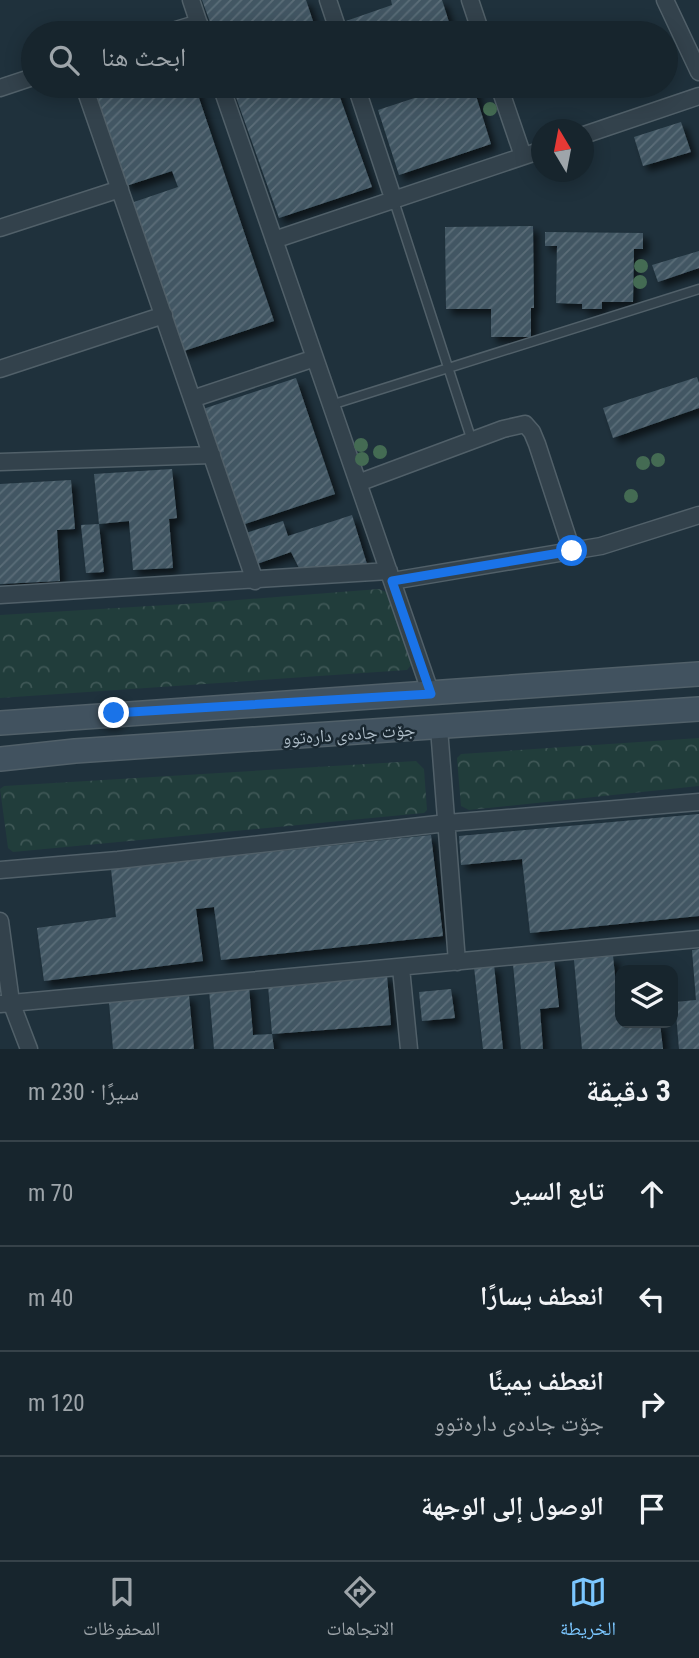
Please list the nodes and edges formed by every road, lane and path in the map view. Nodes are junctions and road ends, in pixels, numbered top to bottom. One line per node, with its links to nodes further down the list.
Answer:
1 (191, 0): 5 (street)
2 (328, 0): 6 (street)
3 (470, 0): 7 (street)
4 (665, 0): 8 (street)
5 (198, 21)
6 (335, 21)
7 (477, 21)
8 (675, 21)
9 (678, 28): 10 (street)
10 (699, 72)
11 (21, 81): 12 (street)
12 (0, 88)
13 (699, 96): 18 (street)
14 (89, 98): 21 (street)
15 (225, 98): 24 (street)
16 (360, 98): 22 (street)
17 (503, 98): 20 (street)
18 (594, 131)
19 (531, 153): 20 (street)
20 (523, 156): 22 (street)
21 (120, 189): 23 (street); 26 (street)
22 (394, 201): 24 (street); 28 (lane)
23 (0, 228)
24 (274, 240): 27 (street)
25 (699, 289): 28 (lane)
26 (164, 315): 29 (street); 30 (street)
27 (315, 358): 30 (street); 31 (street)
28 (449, 366): 31 (lane); 32 (lane)
29 (0, 369)
30 (192, 398): 33 (street)
31 (331, 405): 35 (street)
32 (472, 441): 35 (street); 37 (street)
33 (212, 455): 34 (street); 39 (street)
34 (0, 462)
35 (358, 482): 38 (street)
36 (699, 515): 37 (street)
37 (572, 551): 38 (street)
38 (391, 576): 39 (street); 42 (street)
39 (255, 581): 40 (street)
40 (0, 595)
41 (699, 674): 42 (main road, جۆت جادەی دارەتوو)
42 (431, 694): 44 (main road, جۆت جادەی دارەتوو)
43 (699, 709): 45 (main road, جۆت جادەی دارەتوو)
44 (0, 723)
45 (439, 728): 46 (main road, جۆت جادەی دارەتوو); 48 (street)
46 (0, 759)
47 (699, 802): 48 (street)
48 (447, 823): 49 (street); 52 (street)
49 (0, 870)
50 (0, 921): 54 (street)
51 (699, 939): 52 (street)
52 (457, 962): 53 (street)
53 (401, 968): 54 (street); 56 (street)
54 (5, 1003): 55 (street)
55 (29, 1049)
56 (409, 1049)

